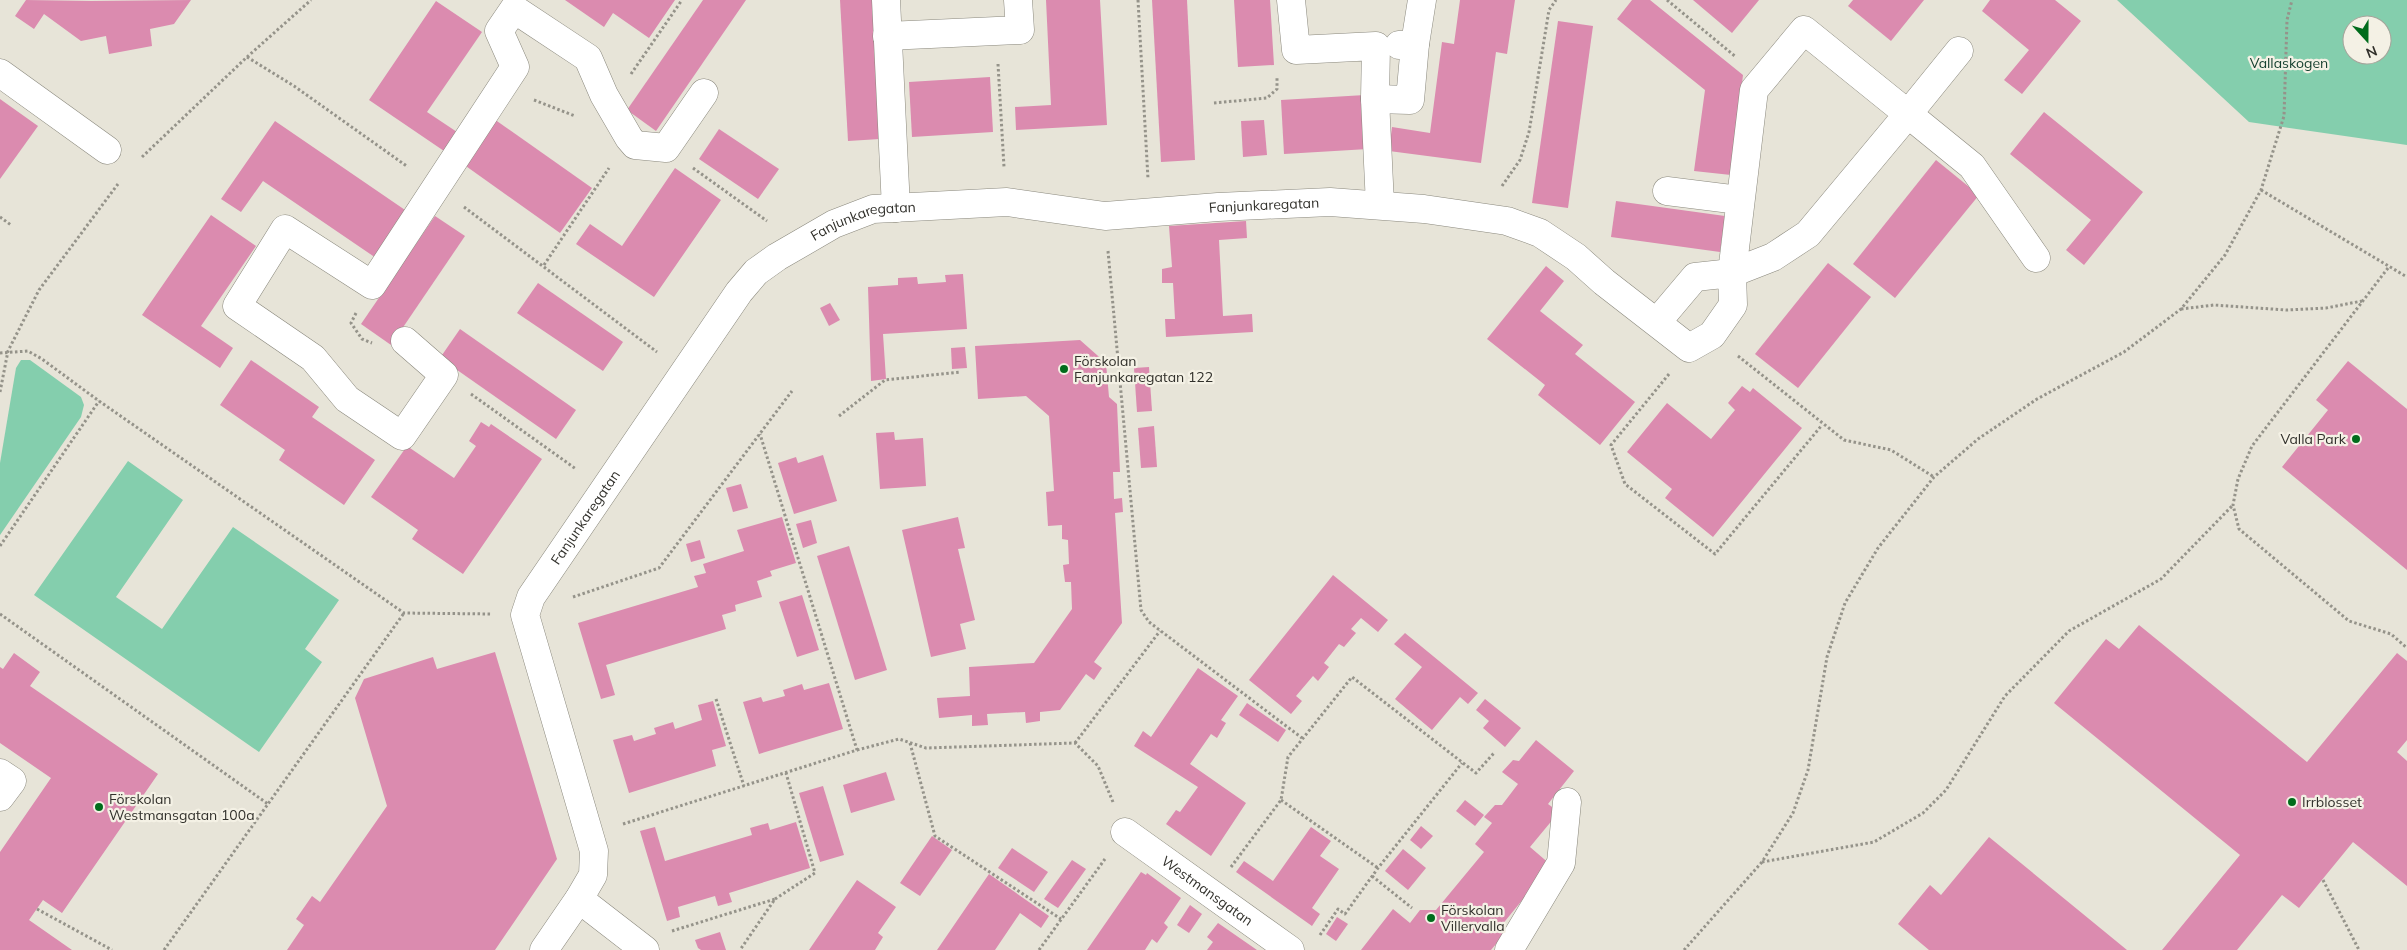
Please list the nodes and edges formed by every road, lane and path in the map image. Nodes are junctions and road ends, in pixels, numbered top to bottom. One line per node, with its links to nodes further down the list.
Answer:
1 (310, 0): 17 (path)
2 (682, 0): 22 (path)
3 (886, 0): 12 (street)
4 (1018, 0): 11 (street)
5 (1138, 0): 38 (path)
6 (1292, 0): 15 (street)
7 (1422, 0): 13 (street)
8 (1556, 0): 41 (path)
9 (1667, 0): 19 (path)
10 (2292, 0): 32 (path)
11 (996, 31): 12 (street); 35 (path)
12 (887, 36): 37 (street)
13 (1415, 44): 14 (street); 23 (street)
14 (1376, 46): 15 (street); 23 (street)
15 (1296, 50): 24 (path)
16 (1959, 52): 25 (street)
17 (247, 57): 29 (path); 31 (path)
18 (0, 74): 28 (street)
19 (1763, 78): 25 (street); 34 (street)
20 (501, 86): 22 (street); 26 (path); 31 (street)
21 (704, 93): 27 (street)
22 (604, 95): 26 (street)
23 (1375, 99): 36 (street)
24 (1214, 103)
25 (1908, 114): 44 (street); 47 (street)
26 (629, 138): 27 (street); 45 (path)
27 (666, 148): 42 (path)
28 (108, 150)
29 (138, 160)
30 (120, 182): 55 (path)
31 (435, 187): 45 (path); 49 (street)
32 (2261, 190): 46 (path); 51 (path)
33 (1667, 191): 34 (street)
34 (1739, 200): 47 (street)
35 (1007, 202): 37 (street, Fanjunkaregatan); 39 (street, Fanjunkaregatan)
36 (1380, 205): 38 (street, Fanjunkaregatan); 41 (street, Fanjunkaregatan)
37 (896, 208): 67 (street, Fanjunkaregatan)
38 (1151, 212): 39 (street, Fanjunkaregatan)
39 (1105, 216): 74 (path)
40 (0, 217): 43 (path)
41 (1480, 217): 52 (street, Fanjunkaregatan)
42 (767, 221)
43 (10, 225)
44 (2036, 258)
45 (544, 265): 56 (path)
46 (2388, 268): 48 (path); 50 (path)
47 (1732, 273): 52 (street); 54 (street)
48 (2407, 277)
49 (372, 285): 53 (path); 59 (street)
50 (2363, 301): 51 (path); 68 (path)
51 (2181, 309): 66 (path)
52 (1658, 322): 54 (street, Fanjunkaregatan)
53 (405, 341): 59 (street)
54 (1700, 342): 64 (path); 64 (path)
55 (8, 351): 57 (path); 61 (path); 62 (path)
56 (658, 352)
57 (0, 353)
58 (960, 372): 63 (path)
59 (444, 375): 67 (path)
60 (792, 391): 65 (path)
61 (0, 392)
62 (99, 401): 69 (path); 71 (path)
63 (839, 416)
64 (1822, 425): 66 (path)
65 (760, 434): 70 (path); 80 (path)
66 (1934, 477): 92 (path)
67 (605, 489): 73 (street, Fanjunkaregatan)
68 (2233, 505): 75 (path); 92 (path)
69 (0, 546)
70 (571, 597)
71 (404, 613): 73 (path); 89 (path)
72 (0, 614): 89 (path)
73 (525, 615): 97 (street)
74 (1160, 631): 77 (path); 79 (path)
75 (2407, 648)
76 (716, 698): 85 (path)
77 (1302, 738): 82 (path); 87 (path)
78 (910, 743): 79 (path); 80 (path); 101 (path)
79 (1075, 743): 91 (path)
80 (857, 750): 84 (path)
81 (1494, 753): 82 (path)
82 (1462, 763): 93 (path)
83 (0, 773): 86 (street)
84 (786, 773): 85 (path); 98 (path)
85 (744, 786): 90 (path)
86 (0, 797)
87 (1281, 800): 93 (path); 96 (path)
88 (1567, 802): 109 (street)
89 (268, 804): 105 (path)
90 (620, 825)
91 (1125, 832): 96 (street, Westmansgatan); 101 (path)
92 (1762, 862): 110 (path)
93 (1378, 868): 94 (path)
94 (1372, 876): 99 (path); 103 (path)
95 (2323, 880): 111 (path)
96 (1212, 894): 103 (street, Westmansgatan)
97 (580, 899): 102 (street); 106 (street)
98 (775, 899): 102 (path); 107 (path)
99 (1412, 908)
100 (37, 909): 104 (path)
101 (1061, 919): 108 (path)
102 (641, 946)
103 (1303, 946)
104 (112, 950)
105 (164, 950)
106 (544, 950)
107 (740, 950)
108 (1039, 950)
109 (1509, 950)
110 (1684, 950)
111 (2359, 950)

